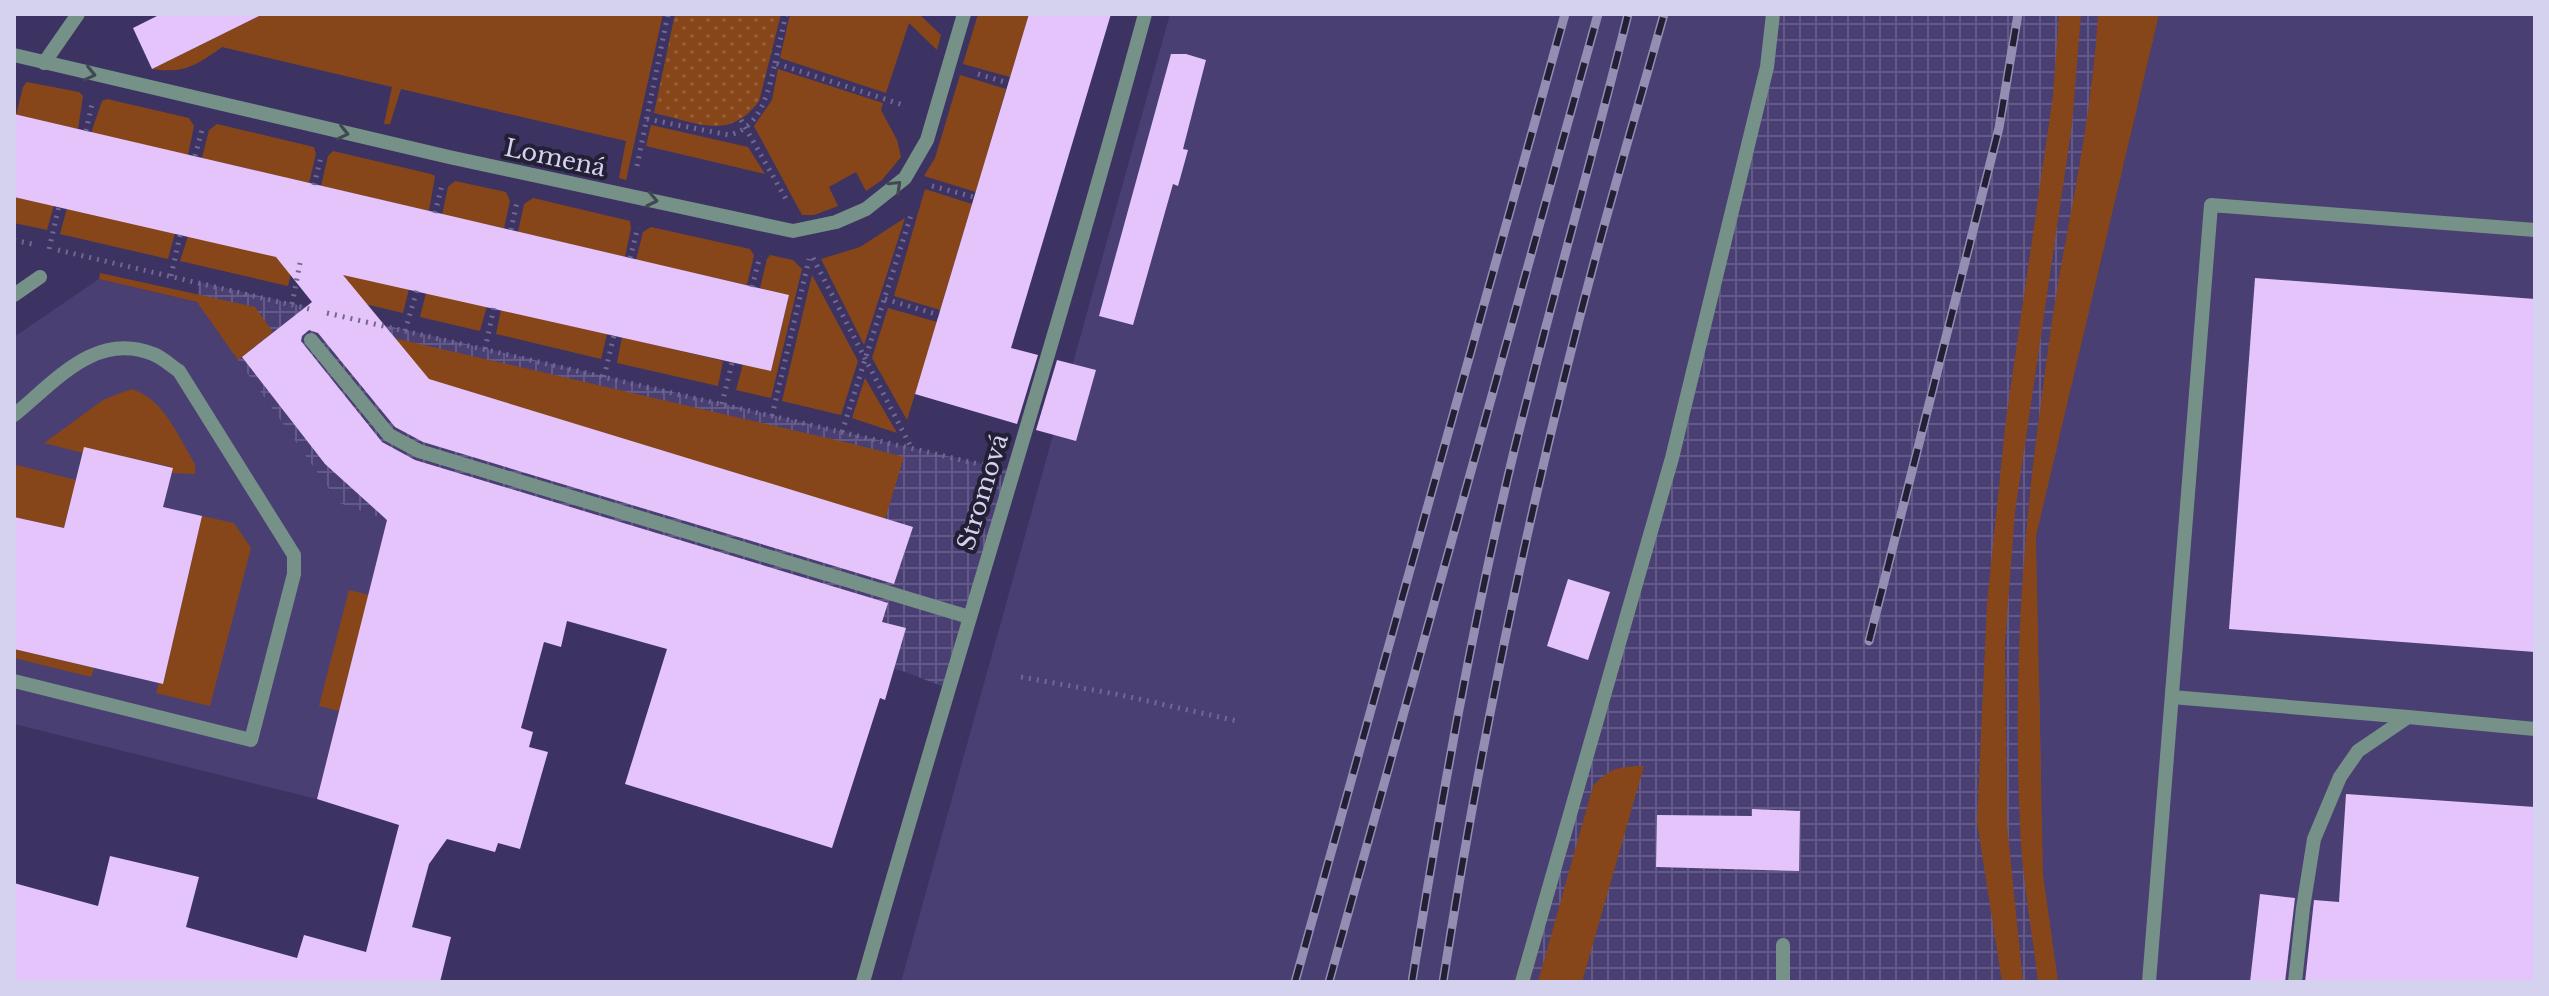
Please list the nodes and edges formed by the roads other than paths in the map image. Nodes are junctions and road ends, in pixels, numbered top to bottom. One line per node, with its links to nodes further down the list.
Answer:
1 (78, 14): 6 (street)
2 (964, 14): 6 (street, Lomená, one-way to 2)
3 (1145, 14): 12 (street, Stromová)
4 (1773, 14): 19 (street)
5 (14, 55): 6 (street, Lomená)
6 (44, 63)
7 (2535, 230): 14 (street)
8 (40, 277): 9 (street)
9 (14, 295)
10 (311, 340): 12 (street)
11 (14, 415): 13 (street)
12 (969, 617): 18 (street, Stromová)
13 (14, 681)
14 (2172, 697): 15 (street); 21 (street)
15 (2408, 717): 16 (street); 22 (street)
16 (2535, 729)
17 (1783, 945): 20 (street)
18 (863, 982)
19 (1522, 982)
20 (1783, 982)
21 (2149, 982)
22 (2295, 982)

